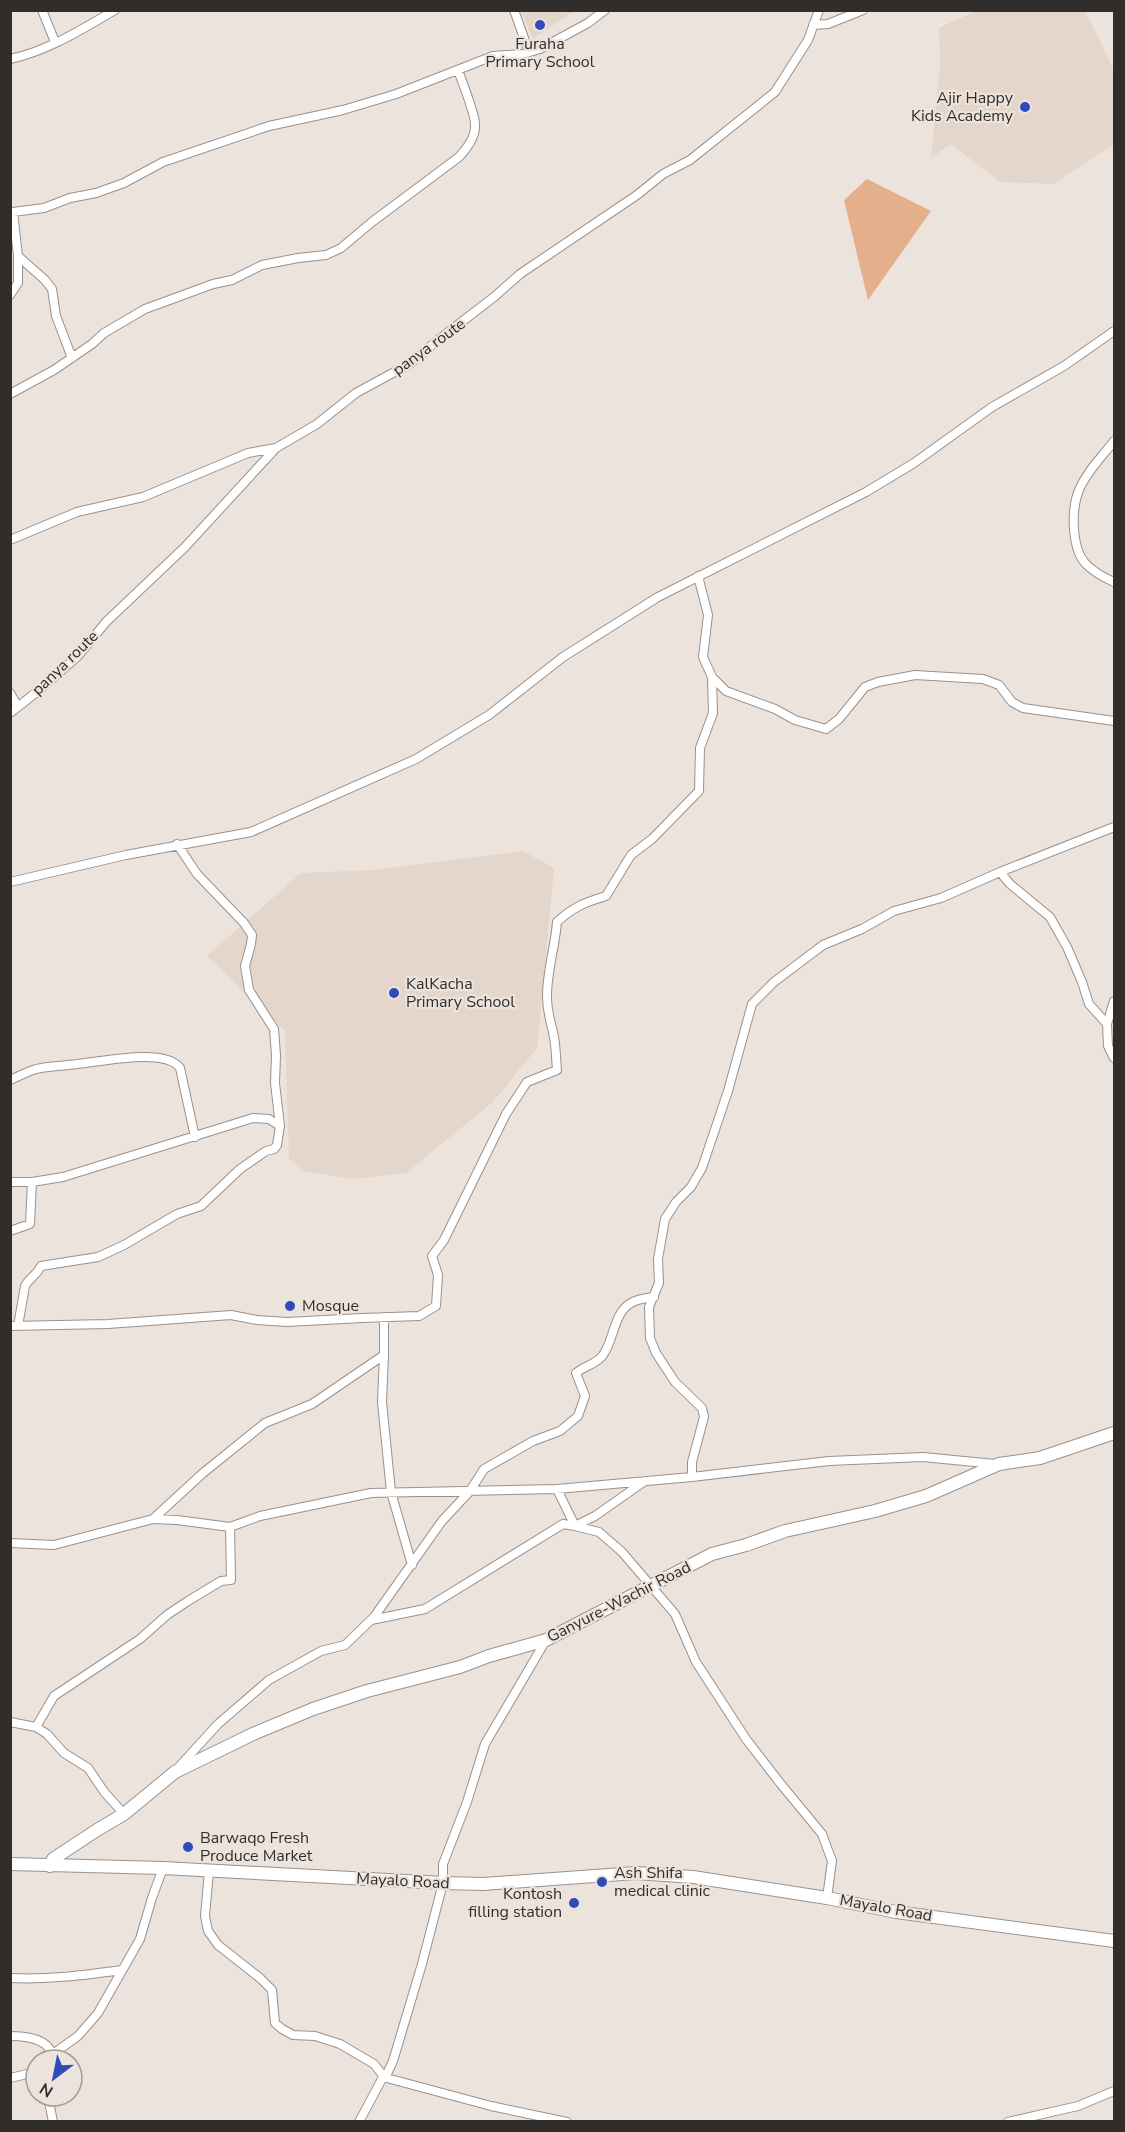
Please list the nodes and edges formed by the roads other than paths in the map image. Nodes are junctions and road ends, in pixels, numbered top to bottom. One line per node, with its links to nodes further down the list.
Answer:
1 (42, 10): 8 (street)
2 (115, 10): 8 (street)
3 (514, 10): 9 (street)
4 (605, 10): 9 (street)
5 (863, 10): 7 (street)
6 (819, 11): 7 (street, panya route)
7 (813, 26): 19 (street, panya route)
8 (55, 42): 10 (street)
9 (529, 52): 11 (street)
10 (10, 59)
11 (458, 70): 12 (street); 16 (street)
12 (12, 214): 13 (street)
13 (18, 256): 14 (street); 16 (street)
14 (10, 295)
15 (1114, 331): 21 (street)
16 (72, 358): 17 (street)
17 (10, 394)
18 (1114, 441): 22 (street)
19 (276, 448): 20 (street); 25 (street, panya route)
20 (10, 540)
21 (698, 576): 23 (street); 29 (street)
22 (1114, 582)
23 (712, 677): 27 (street); 42 (street)
24 (10, 693): 25 (street)
25 (18, 707): 26 (street, panya route)
26 (10, 713)
27 (1114, 721)
28 (1114, 827): 30 (street)
29 (177, 844): 31 (street); 36 (street)
30 (1000, 872): 33 (street); 41 (street)
31 (10, 882)
32 (1114, 1001): 33 (street)
33 (1107, 1024): 34 (street)
34 (1114, 1058)
35 (10, 1080): 37 (street)
36 (280, 1126): 37 (street); 43 (street)
37 (195, 1137): 39 (street)
38 (10, 1182): 39 (street)
39 (32, 1182): 40 (street)
40 (10, 1231)
41 (654, 1297): 47 (street); 50 (street)
42 (384, 1317): 43 (street); 44 (street)
43 (14, 1326)
44 (384, 1355): 51 (street); 52 (street)
45 (1114, 1433): 46 (street, Ganyure-Wachir Road)
46 (999, 1464): 47 (street); 57 (street, Ganyure-Wachir Road)
47 (692, 1477): 48 (street)
48 (647, 1480): 49 (street); 53 (street)
49 (557, 1490): 50 (street); 53 (street)
50 (470, 1491): 51 (street); 56 (street)
51 (391, 1492): 54 (street); 56 (street)
52 (153, 1519): 54 (street); 55 (street)
53 (575, 1526): 57 (street); 58 (street)
54 (230, 1527): 61 (street)
55 (10, 1543)
56 (412, 1565): 58 (street)
57 (650, 1586): 59 (street, Ganyure-Wachir Road); 69 (street)
58 (370, 1621): 62 (street)
59 (546, 1640): 62 (street, Ganyure-Wachir Road); 68 (street)
60 (10, 1722): 61 (street)
61 (36, 1727): 63 (street)
62 (175, 1772): 63 (street, Ganyure-Wachir Road)
63 (124, 1815): 65 (street, Ganyure-Wachir Road)
64 (10, 1864): 65 (street, Mayalo Road)
65 (50, 1866): 66 (street, Mayalo Road)
66 (163, 1868): 67 (street, Mayalo Road); 71 (street)
67 (209, 1871): 68 (street, Mayalo Road); 76 (street)
68 (443, 1883): 69 (street, Mayalo Road); 76 (street)
69 (827, 1898): 70 (street, Mayalo Road)
70 (1114, 1941)
71 (122, 1970): 72 (street); 75 (street)
72 (10, 1978)
73 (10, 2036): 74 (street)
74 (46, 2048)
75 (64, 2048)
76 (386, 2078): 78 (street); 79 (street)
77 (1114, 2091): 80 (street)
78 (359, 2121)
79 (567, 2121)
80 (1008, 2121)

